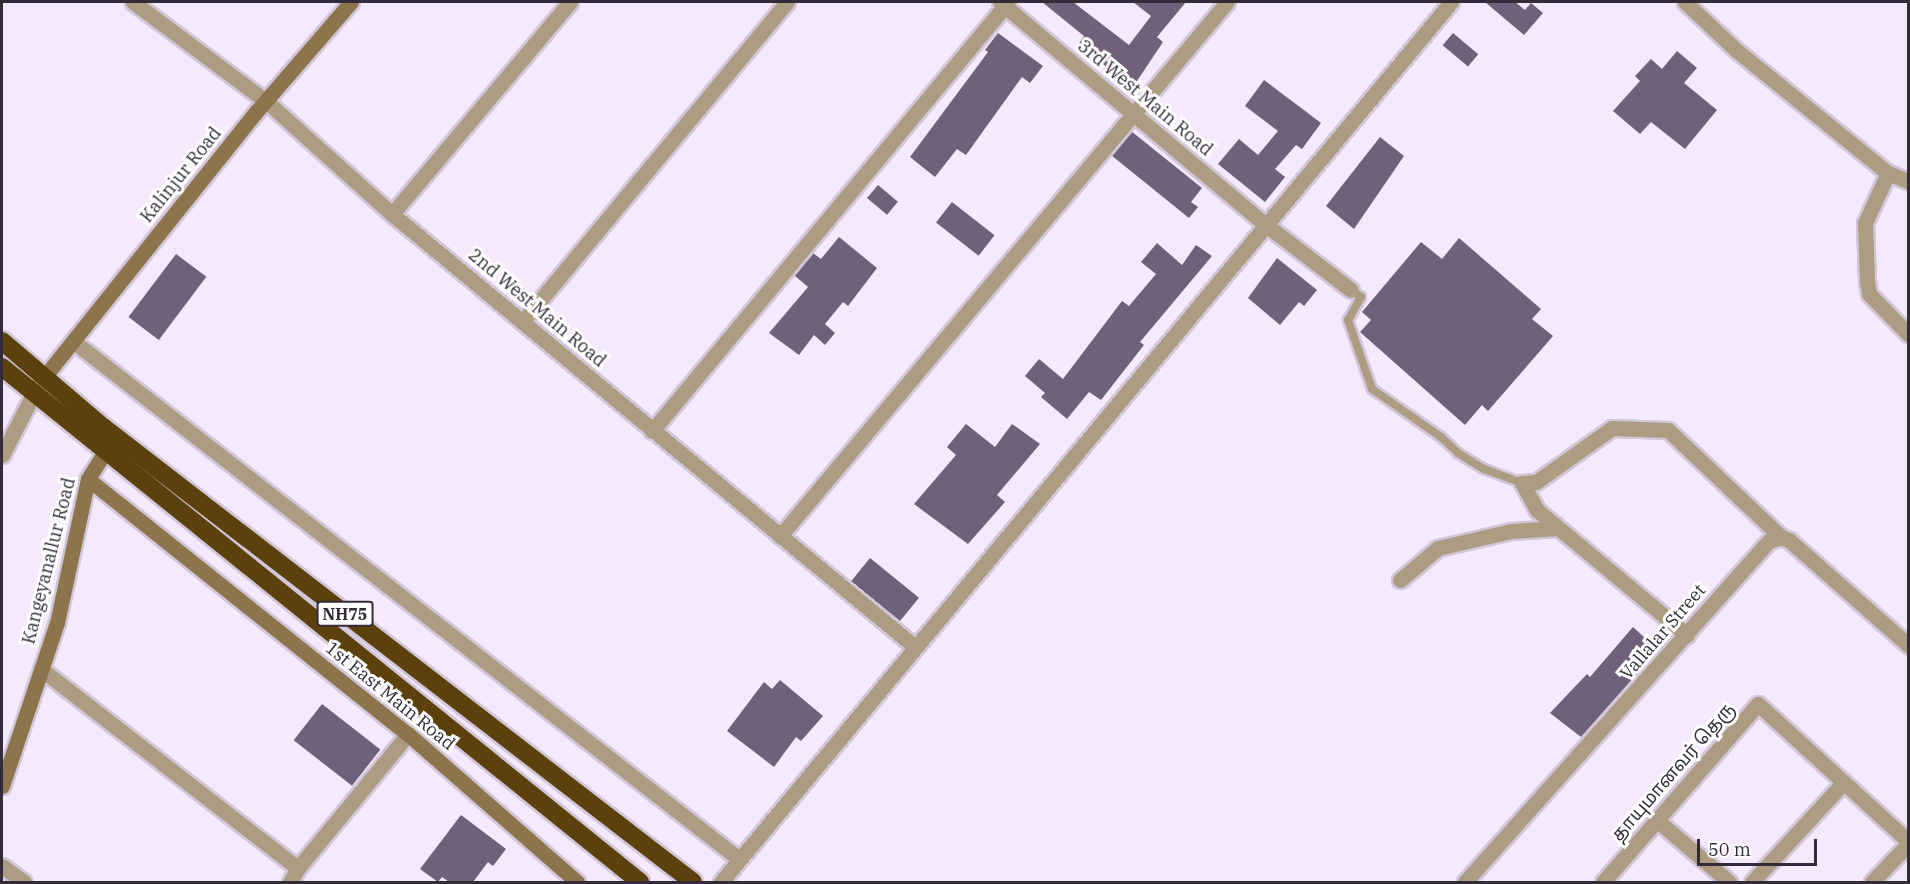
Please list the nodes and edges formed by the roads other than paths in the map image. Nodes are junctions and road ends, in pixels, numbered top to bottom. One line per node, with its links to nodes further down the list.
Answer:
1 (133, 2): 9 (street, 2nd West Main Road)
2 (351, 2): 9 (street, Kalinjur Road)
3 (570, 2): 13 (street)
4 (787, 2): 16 (street)
5 (1227, 2): 10 (street)
6 (1451, 2): 14 (street)
7 (1685, 2): 11 (street)
8 (1004, 3): 10 (street, 3rd West Main Road); 23 (street)
9 (266, 101): 13 (street, 2nd West Main Road); 19 (street, Kalinjur Road)
10 (1133, 114): 14 (street, 3rd West Main Road); 29 (street)
11 (1888, 173): 12 (street); 17 (street)
12 (1908, 181)
13 (392, 214): 16 (street, 2nd West Main Road)
14 (1265, 224): 15 (street, 3rd West Main Road); 34 (street)
15 (1351, 290): 27 (lane)
16 (523, 321): 23 (street, 2nd West Main Road)
17 (1908, 334)
18 (2, 341): 21 (highway, NH75)
19 (73, 341): 21 (street, Kalinjur Road); 41 (street)
20 (2, 367): 22 (highway, NH75)
21 (45, 376): 22 (street); 24 (highway, NH75)
22 (31, 391): 24 (highway, NH75); 25 (street)
23 (652, 431): 29 (street, 2nd West Main Road)
24 (110, 443): 26 (street, Kangeyanallur Road); 47 (highway, NH75); 48 (highway, NH75)
25 (2, 455)
26 (88, 479): 35 (street, Kangeyanallur Road); 36 (street, 1st East Main Road)
27 (1522, 483): 28 (street); 30 (street)
28 (1558, 528): 31 (street); 32 (street)
29 (780, 536): 34 (street, 2nd West Main Road)
30 (1781, 537): 32 (street, Vallalar Street); 33 (street)
31 (1400, 580)
32 (1687, 635): 50 (street, Vallalar Street)
33 (1908, 645)
34 (915, 647): 41 (street)
35 (41, 669): 38 (street, Kangeyanallur Road); 43 (street)
36 (408, 734): 43 (street); 46 (street, 1st East Main Road)
37 (1843, 783): 39 (street, தாயுமானவர் தெரு); 40 (street, தாயுமானவர் தெரு); 53 (street)
38 (2, 786)
39 (1658, 820): 51 (street, தாயுமானவர் தெரு); 52 (street)
40 (1908, 842): 54 (street)
41 (739, 859): 49 (street)
42 (2, 866): 44 (street)
43 (298, 868): 45 (street)
44 (24, 882)
45 (290, 882)
46 (577, 882)
47 (640, 882)
48 (693, 882)
49 (721, 882)
50 (1465, 882)
51 (1603, 882)
52 (1729, 882)
53 (1752, 882)
54 (1872, 882)

